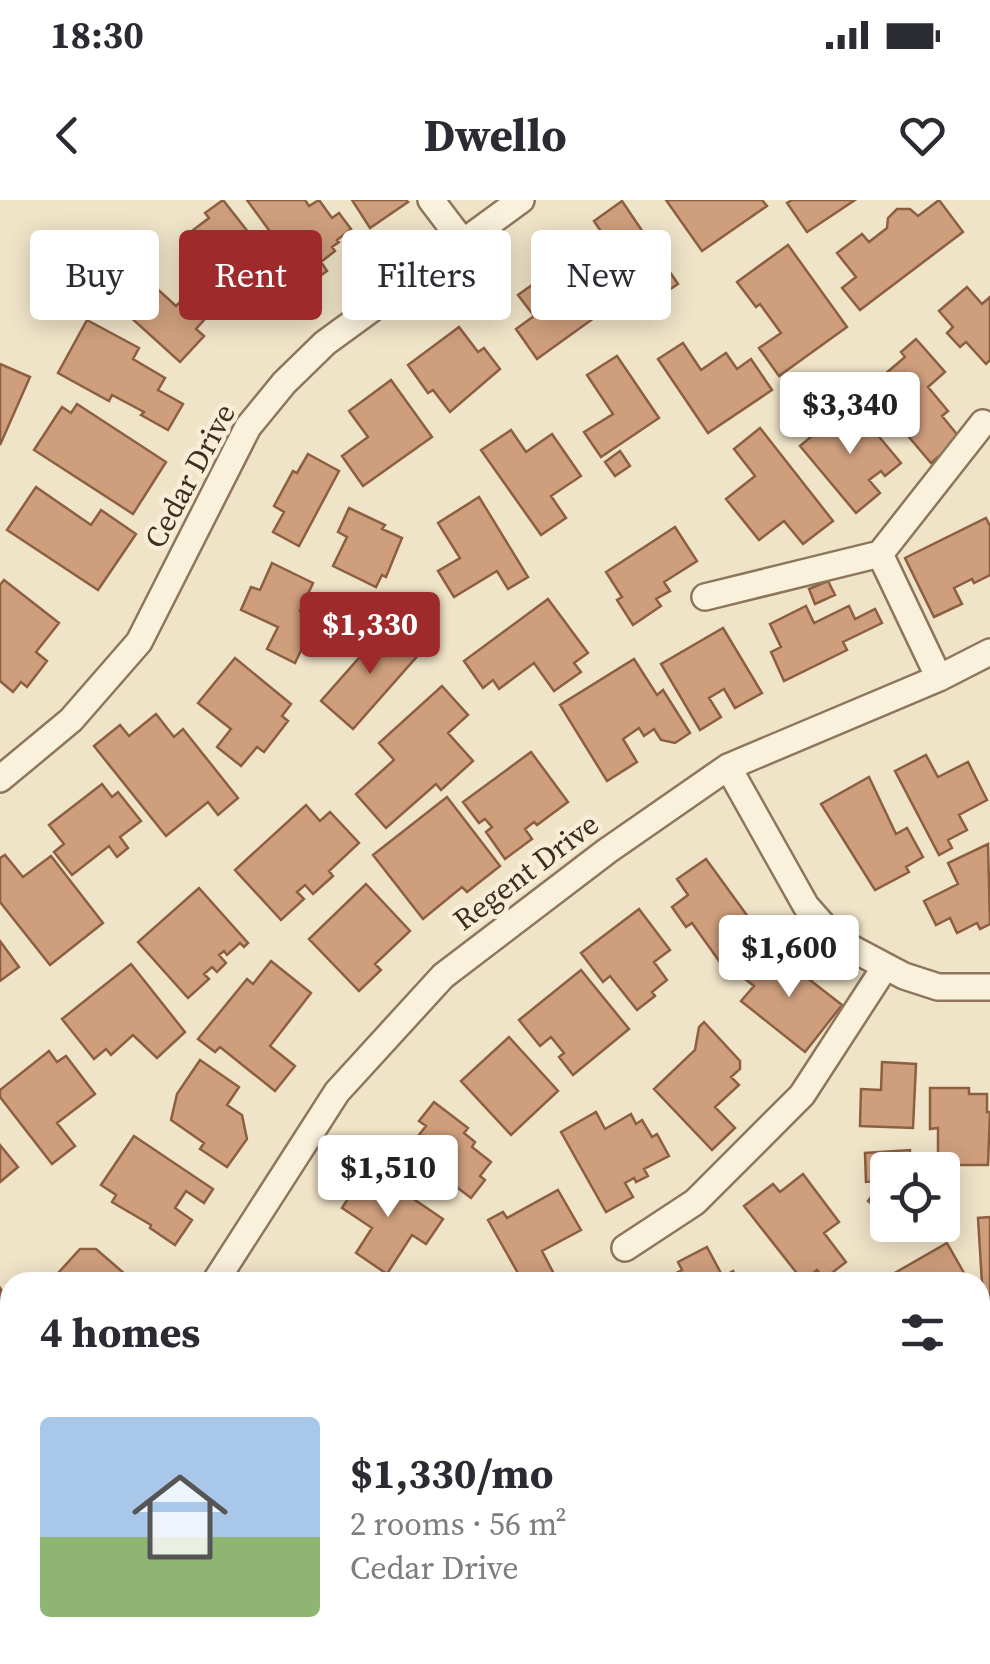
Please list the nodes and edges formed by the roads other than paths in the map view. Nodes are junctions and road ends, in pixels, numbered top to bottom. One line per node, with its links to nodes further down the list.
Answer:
1 (431, 200): 3 (street)
2 (521, 200): 4 (street, Cedar Drive)
3 (454, 230)
4 (480, 230)
5 (355, 320): 12 (street, Cedar Drive)
6 (983, 424): 7 (street)
7 (880, 554): 8 (street); 10 (street)
8 (705, 597)
9 (990, 652): 10 (street, Regent Drive)
10 (940, 678): 11 (street, Regent Drive)
11 (728, 768): 13 (street); 16 (street, Regent Drive)
12 (0, 779)
13 (885, 967): 14 (street); 15 (street)
14 (990, 987)
15 (624, 1248)
16 (222, 1272)

